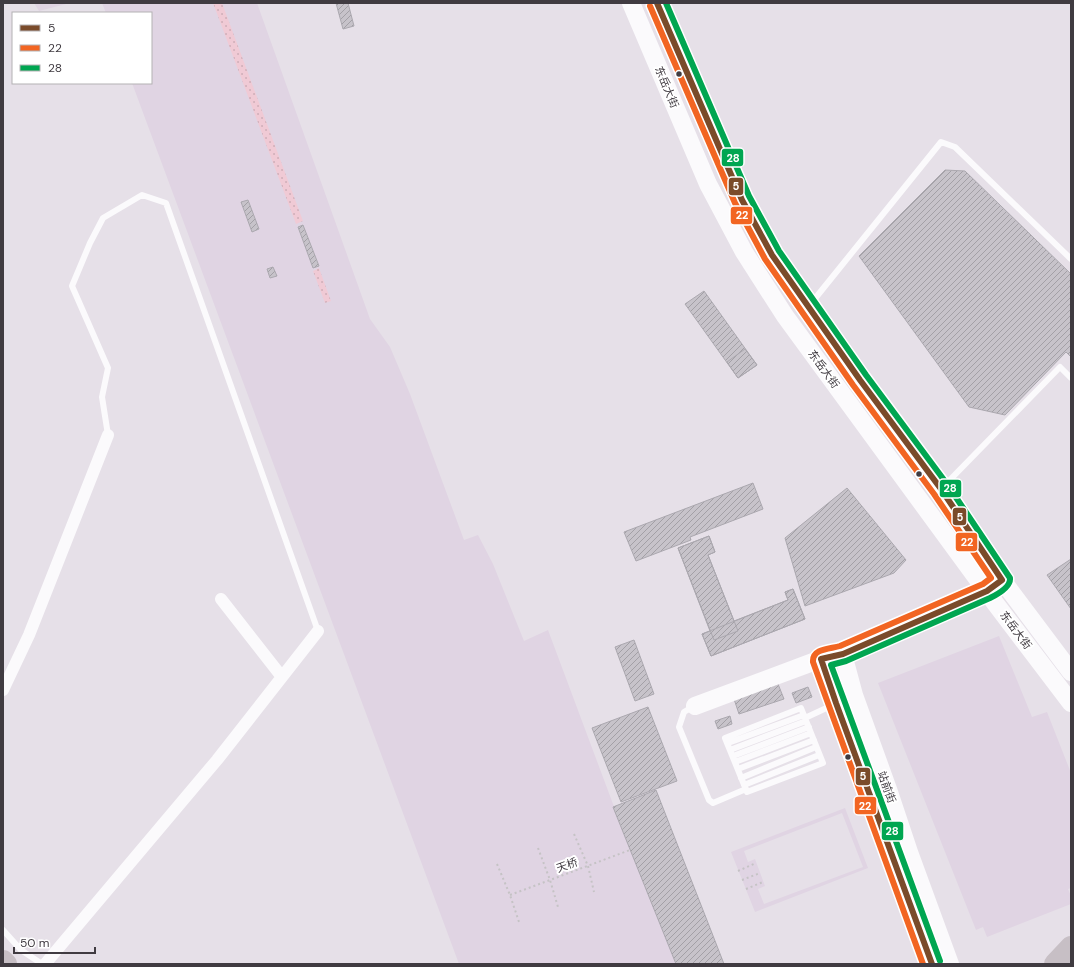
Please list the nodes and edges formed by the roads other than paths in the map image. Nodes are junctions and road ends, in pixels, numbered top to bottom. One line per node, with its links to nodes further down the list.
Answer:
1 (632, 3): 9 (main road, 东岳大街)
2 (657, 3): 4 (main road, 东岳大街)
3 (1071, 259): 4 (lane)
4 (808, 307): 7 (main road, 东岳大街)
5 (1071, 378): 7 (lane)
6 (108, 435): 11 (lane); 16 (street)
7 (941, 489): 8 (main road, 东岳大街)
8 (1002, 580): 9 (main road); 14 (main road, 东岳大街)
9 (987, 591): 12 (main road); 19 (main road, 东岳大街)
10 (221, 599): 15 (street)
11 (318, 631): 15 (street)
12 (843, 654): 13 (main road); 17 (main road, 站前街)
13 (821, 659): 18 (main road, 站前街); 20 (main road)
14 (1071, 672)
15 (282, 677): 33 (street)
16 (3, 690)
17 (854, 695): 18 (lane); 35 (main road, 站前街)
18 (836, 703): 21 (lane); 34 (main road, 站前街)
19 (1071, 703)
20 (695, 706): 27 (lane)
21 (807, 723): 22 (lane); 24 (lane); 24 (lane); 24 (lane)
22 (814, 740): 23 (lane); 25 (lane)
23 (816, 747): 26 (lane); 27 (lane)
24 (731, 752): 25 (lane)
25 (738, 769): 26 (lane)
26 (741, 778): 27 (lane)
27 (745, 787)
28 (3, 930): 32 (lane)
29 (1071, 947): 36 (highway)
30 (3, 961): 31 (highway)
31 (6, 964)
32 (42, 964)
33 (45, 964)
34 (932, 964)
35 (950, 964)
36 (1055, 964)

